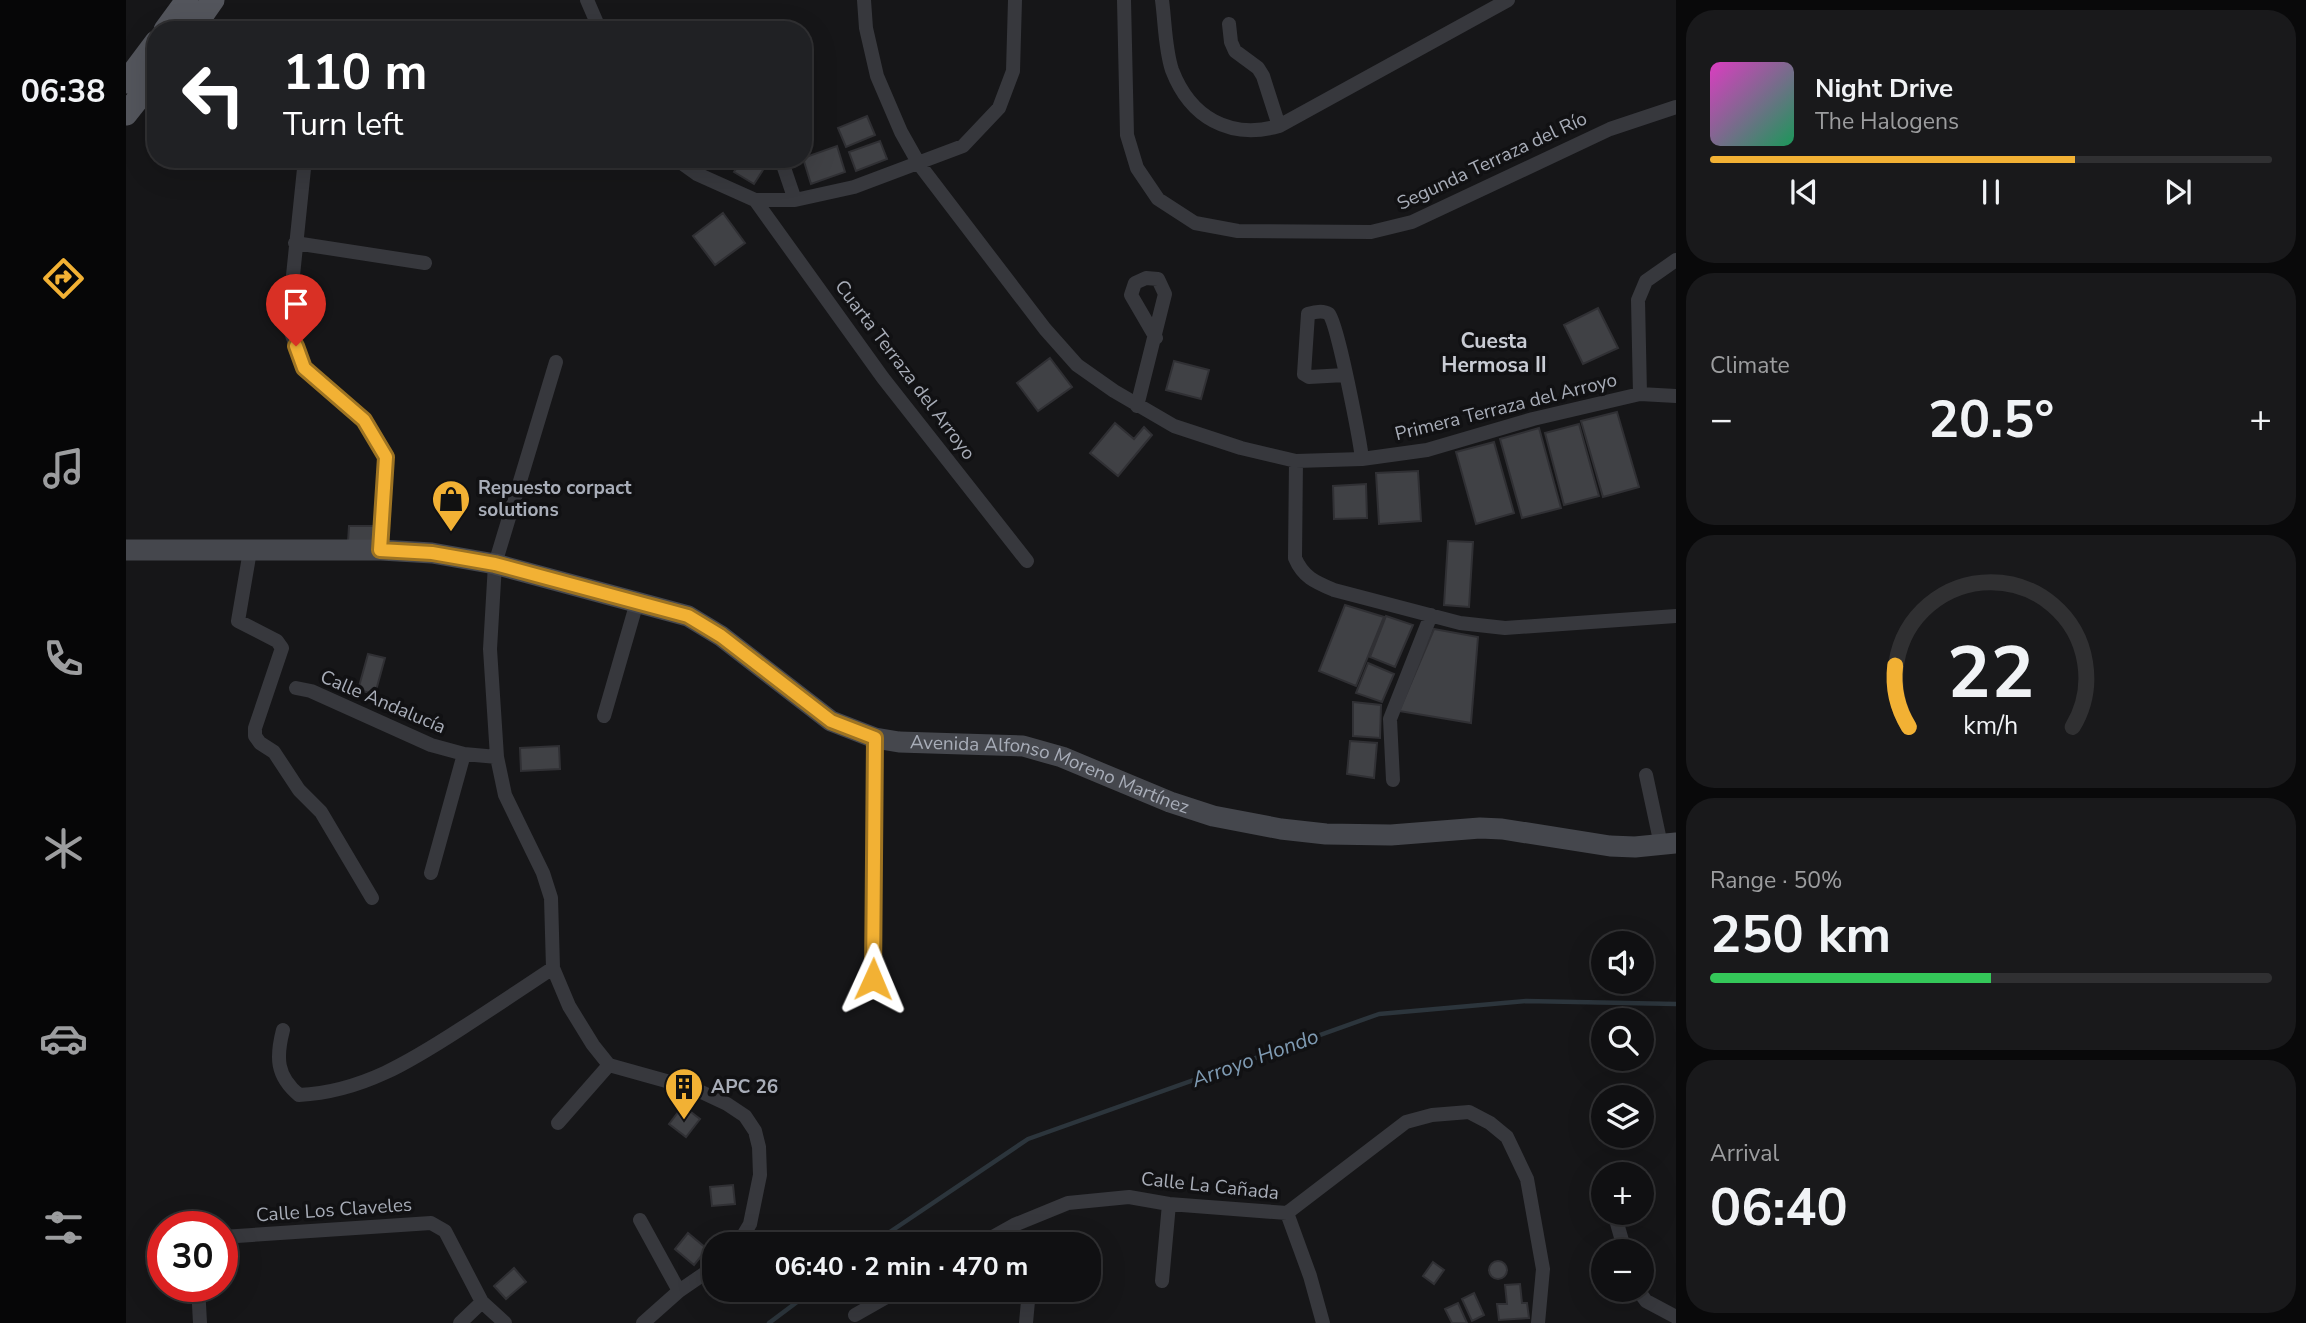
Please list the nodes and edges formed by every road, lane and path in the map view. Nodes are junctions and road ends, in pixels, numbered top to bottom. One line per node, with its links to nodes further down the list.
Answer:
1 (187, 0): 9 (main road)
2 (213, 0): 10 (main road)
3 (587, 0): 11 (street)
4 (864, 0): 19 (street, Primera Terraza del Arroyo)
5 (1014, 0): 19 (street)
6 (1124, 0): 16 (street, Segunda Terraza del Río)
7 (1162, 0): 18 (street)
8 (1508, 0): 18 (street)
9 (172, 21)
10 (198, 21)
11 (596, 21)
12 (1229, 24): 18 (street)
13 (147, 55): 14 (main road)
14 (126, 82)
15 (147, 87): 17 (main road)
16 (1676, 107)
17 (126, 114)
18 (1279, 126)
19 (919, 164): 24 (street); 33 (street, Primera Terraza del Arroyo)
20 (304, 168): 25 (street)
21 (689, 168): 23 (street)
22 (784, 168): 24 (street)
23 (755, 200): 24 (street); 40 (street, Cuarta Terraza del Arroyo)
24 (795, 200)
25 (295, 243): 27 (street); 37 (street)
26 (1676, 260): 31 (street)
27 (425, 263)
28 (1156, 338): 33 (street)
29 (556, 362): 41 (street)
30 (1345, 375): 30 (street); 34 (street)
31 (1640, 394): 32 (street, Primera Terraza del Arroyo); 34 (street, Primera Terraza del Arroyo)
32 (1676, 396)
33 (1137, 406): 35 (street, Primera Terraza del Arroyo)
34 (1362, 459): 35 (street, Primera Terraza del Arroyo)
35 (1296, 461): 43 (street)
36 (126, 550): 38 (main road, Avenida Alfonso Moreno Martínez); 39 (street)
37 (380, 550): 38 (main road, Avenida Alfonso Moreno Martínez); 41 (main road, Avenida Alfonso Moreno Martínez)
38 (250, 551): 54 (street)
39 (126, 557)
40 (1027, 561)
41 (495, 564): 42 (main road, Avenida Alfonso Moreno Martínez); 49 (street)
42 (637, 602): 46 (street); 47 (main road, Avenida Alfonso Moreno Martínez)
43 (1430, 615): 44 (street); 51 (street)
44 (1676, 616)
45 (296, 688): 48 (street, Calle Andalucía)
46 (604, 716)
47 (875, 738): 52 (main road, Avenida Alfonso Moreno Martínez); 56 (street)
48 (464, 754): 49 (street, Calle Andalucía); 53 (street)
49 (497, 757): 55 (street)
50 (1646, 775): 52 (street)
51 (1392, 780)
52 (1669, 844)
53 (431, 873)
54 (372, 898)
55 (553, 968): 57 (street); 58 (street)
56 (873, 979)
57 (283, 1030)
58 (609, 1065): 59 (street); 64 (street)
59 (558, 1124)
60 (1169, 1204): 61 (street, Calle La Cañada); 63 (street, Calle La Cañada); 69 (street)
61 (1287, 1213): 83 (street); 84 (street, Calle La Cañada)
62 (640, 1220): 70 (street)
63 (1014, 1225): 65 (street, Calle La Cañada); 66 (street)
64 (745, 1232)
65 (1001, 1232)
66 (1016, 1232)
67 (238, 1236): 72 (street, Calle Los Claveles)
68 (702, 1275): 70 (street)
69 (1162, 1281)
70 (679, 1291): 81 (street)
71 (199, 1302): 78 (street)
72 (482, 1302): 79 (street); 80 (street)
73 (878, 1302): 76 (street)
74 (1028, 1302): 82 (street)
75 (1648, 1302): 77 (street)
76 (855, 1315)
77 (1676, 1317)
78 (200, 1323)
79 (460, 1323)
80 (505, 1323)
81 (643, 1323)
82 (1026, 1323)
83 (1323, 1323)
84 (1538, 1323)

